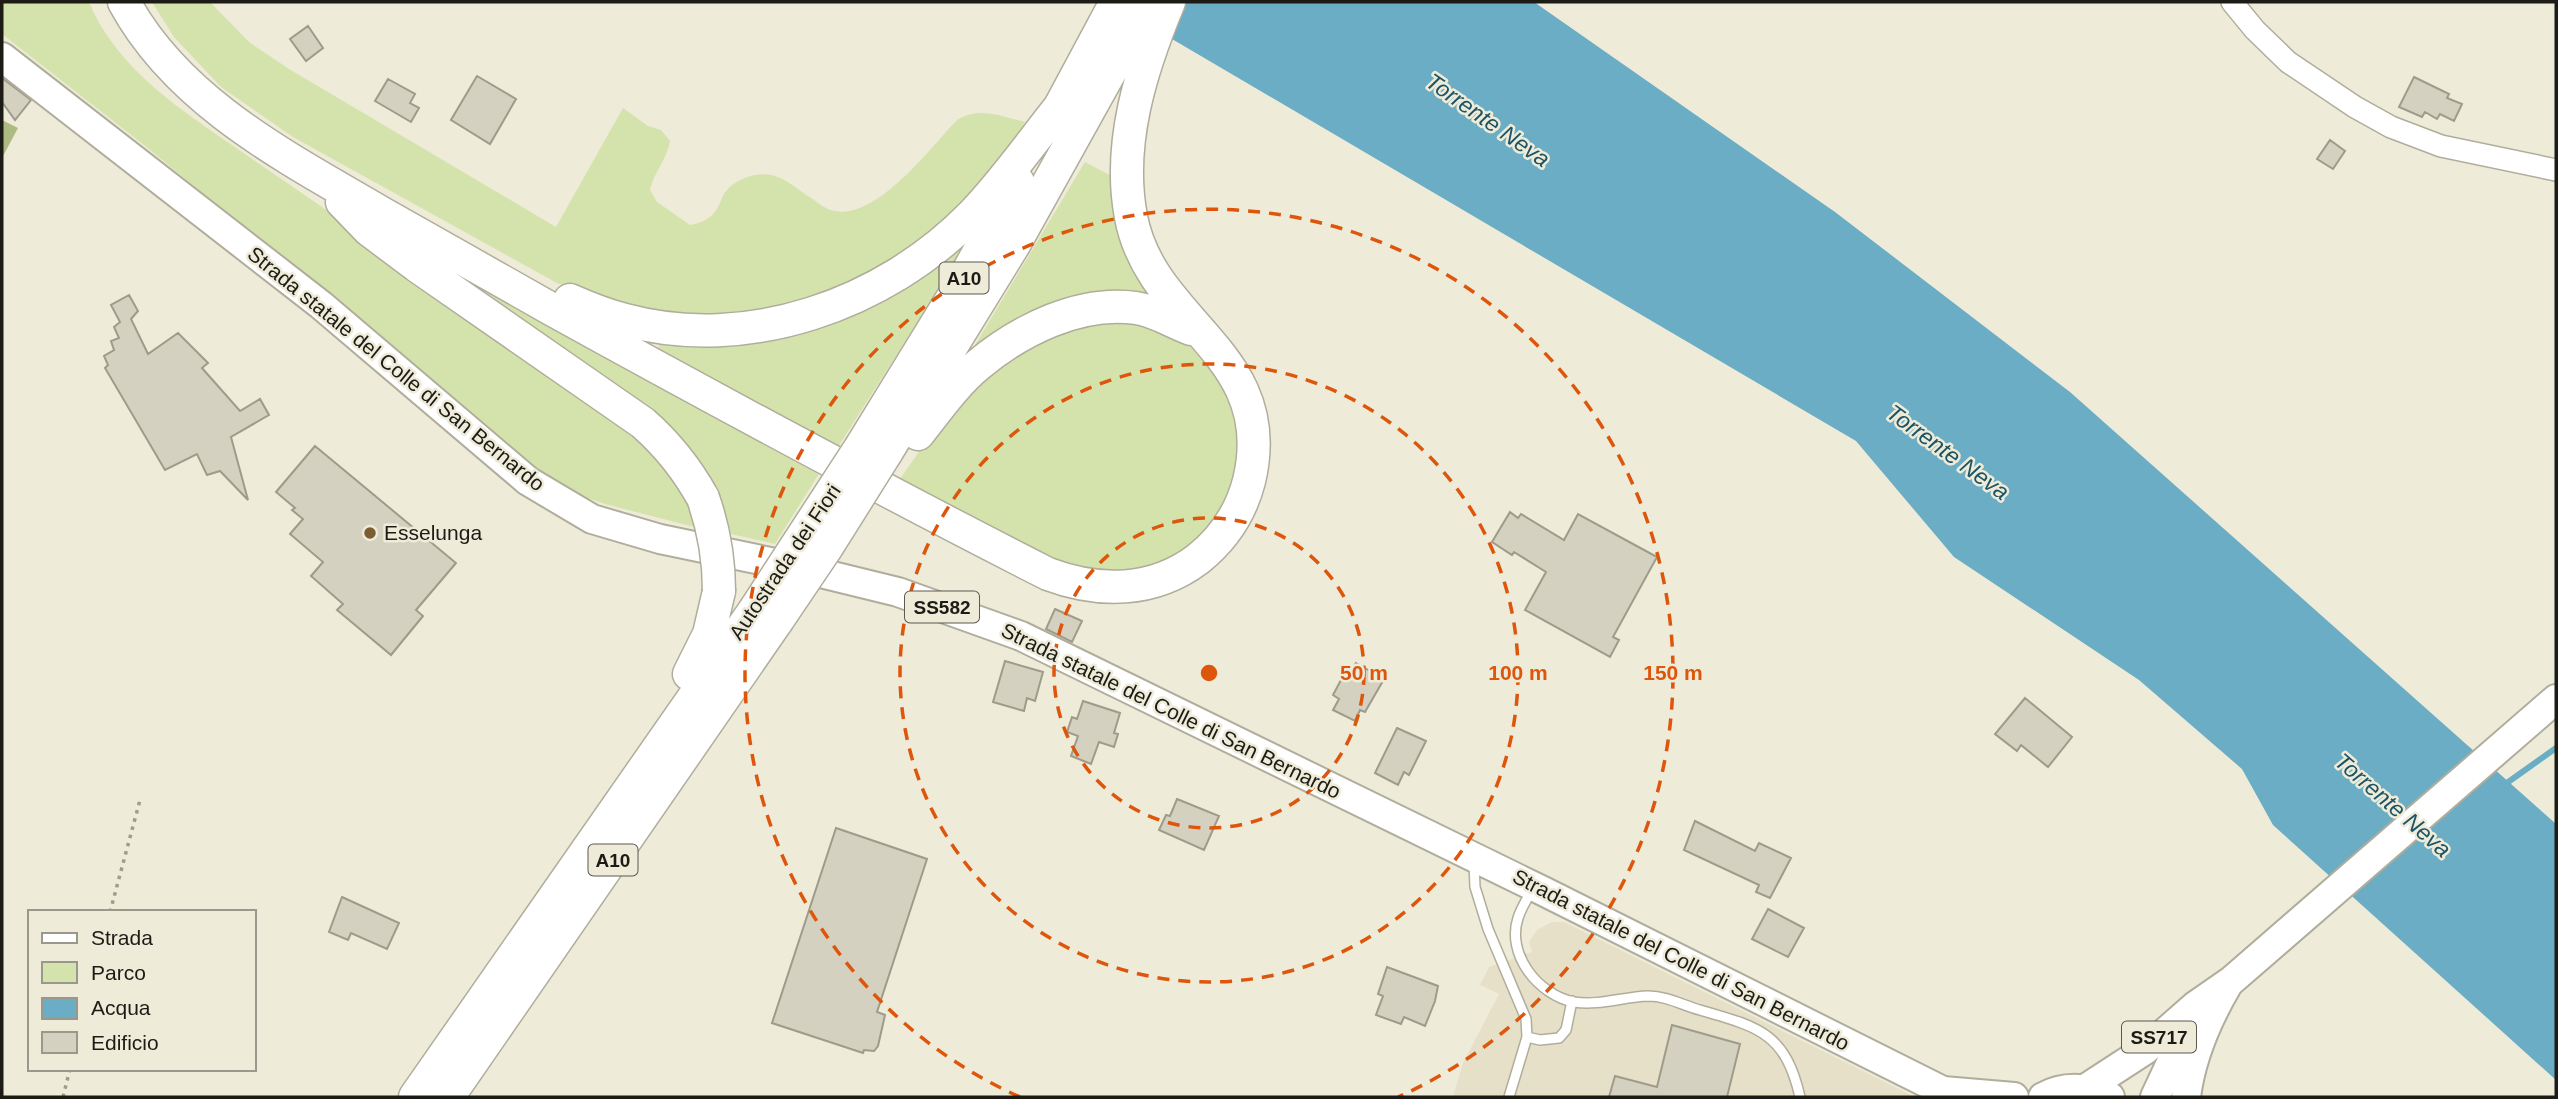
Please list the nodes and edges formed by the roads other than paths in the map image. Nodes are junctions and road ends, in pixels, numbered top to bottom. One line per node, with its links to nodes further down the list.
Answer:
1 (124, 2): 9 (highway)
2 (1116, 2): 7 (highway, Autostrada dei Fiori / A10)
3 (1149, 2): 7 (highway, Autostrada dei Fiori / A10)
4 (1169, 2): 11 (highway)
5 (2232, 2): 8 (street)
6 (2, 57): 16 (main road, Strada statale del Colle di San Bernardo / SS582)
7 (1071, 115): 10 (highway); 12 (highway, Autostrada dei Fiori / A10)
8 (2556, 170)
9 (324, 179): 10 (highway); 15 (highway, bridge)
10 (495, 277): 11 (highway)
11 (1205, 335): 12 (highway)
12 (882, 454): 13 (highway, Autostrada dei Fiori / A10, bridge); 13 (highway, Autostrada dei Fiori / A10, bridge)
13 (765, 616): 15 (highway, Autostrada dei Fiori / A10); 25 (highway, Autostrada dei Fiori / A10)
14 (2556, 699): 18 (main road, SS717)
15 (614, 811): 24 (highway, Autostrada dei Fiori / A10)
16 (1474, 858): 17 (main road, Strada statale del Colle di San Bernardo / SS582); 21 (lane)
17 (1533, 886): 19 (lane); 23 (main road, Strada statale del Colle di San Bernardo / SS582)
18 (2231, 981): 20 (main road, SS717); 22 (main road, SS717)
19 (1572, 1001): 21 (lane); 27 (lane)
20 (2214, 1009): 30 (main road, SS717); 31 (main road)
21 (1527, 1037): 26 (lane)
22 (2097, 1093): 29 (main road)
23 (1946, 1094): 28 (main road, Strada statale del Colle di San Bernardo / SS582)
24 (415, 1097)
25 (448, 1097)
26 (1509, 1097)
27 (1800, 1097)
28 (2014, 1097)
29 (2043, 1097)
30 (2155, 1097)
31 (2186, 1097)

